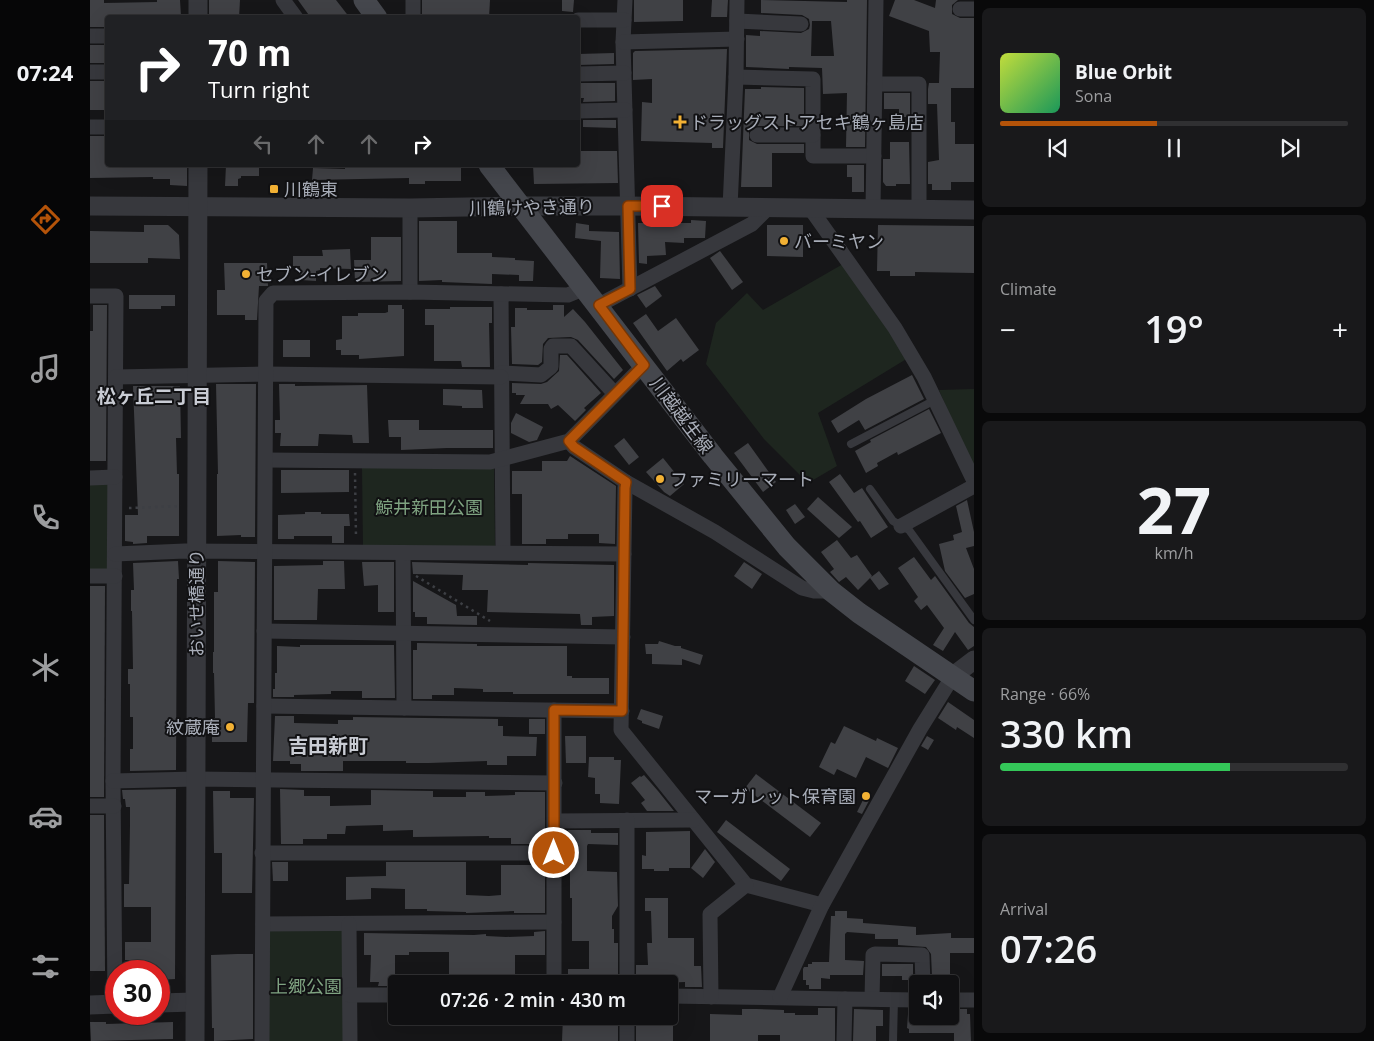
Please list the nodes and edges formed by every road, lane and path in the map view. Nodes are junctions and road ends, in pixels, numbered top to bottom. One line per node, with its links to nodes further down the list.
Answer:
1 (198, 0): 8 (street)
2 (283, 0): 9 (street)
3 (364, 0): 10 (main road)
4 (413, 0): 11 (street)
5 (625, 0): 13 (street)
6 (737, 0): 14 (street)
7 (876, 0): 25 (street)
8 (198, 15)
9 (294, 15)
10 (375, 15)
11 (413, 15)
12 (580, 20): 13 (street)
13 (624, 20): 19 (street)
14 (737, 21): 15 (street); 18 (street)
15 (801, 24)
16 (90, 36): 17 (street)
17 (105, 36)
18 (736, 39): 19 (street); 24 (street)
19 (623, 42): 22 (street)
20 (90, 72): 21 (street)
21 (105, 72)
22 (624, 73): 23 (street); 26 (street)
23 (580, 74)
24 (736, 76): 31 (street); 39 (street)
25 (875, 84): 32 (street); 44 (street)
26 (625, 110): 27 (street); 38 (street)
27 (580, 111)
28 (90, 127): 29 (street)
29 (105, 127)
30 (757, 135): 31 (street)
31 (813, 135): 32 (street)
32 (874, 156): 43 (street)
33 (198, 167): 36 (street, おいせ橋通り)
34 (492, 167): 37 (main road, 川越越生線)
35 (90, 206): 36 (street, 川鶴けやき通り)
36 (198, 206): 40 (street, 川鶴けやき通り); 54 (street, おいせ橋通り)
37 (521, 206): 38 (street, 川鶴けやき通り); 40 (street, 川鶴けやき通り); 46 (main road, 川越越生線)
38 (628, 206): 39 (street, 川鶴けやき通り); 47 (street)
39 (730, 207): 41 (street, 川鶴けやき通り)
40 (410, 208): 48 (street)
41 (768, 208): 42 (street, 川鶴けやき通り); 47 (street)
42 (810, 208): 43 (street, 川鶴けやき通り); 58 (street)
43 (873, 209): 44 (street, 川鶴けやき通り)
44 (919, 210): 45 (street, 川鶴けやき通り)
45 (974, 210)
46 (585, 288): 49 (street); 51 (main road, 川越越生線)
47 (630, 289): 51 (street)
48 (410, 292): 49 (street); 53 (street)
49 (501, 294): 55 (street)
50 (90, 296): 56 (street)
51 (599, 305): 52 (main road, 川越越生線)
52 (644, 365): 57 (street); 83 (main road, 川越越生線)
53 (266, 374): 54 (street); 55 (street); 61 (street)
54 (197, 375): 56 (street); 73 (street, おいせ橋通り)
55 (501, 375): 57 (street); 63 (street)
56 (116, 377): 64 (street)
57 (615, 394): 59 (street)
58 (934, 400): 60 (lane); 66 (street)
59 (569, 441): 63 (street); 67 (street)
60 (851, 444)
61 (266, 460): 62 (street); 74 (street)
62 (354, 460): 63 (street); 75 (path)
63 (502, 460): 76 (street)
64 (115, 477): 65 (street); 71 (street)
65 (90, 478)
66 (974, 481)
67 (626, 482): 79 (street); 83 (street)
68 (974, 486): 72 (street)
69 (870, 489): 72 (lane)
70 (184, 506): 71 (path)
71 (115, 508): 78 (street)
72 (901, 526): 84 (lane)
73 (196, 551): 74 (street); 78 (street); 96 (street, おいせ橋通り)
74 (265, 552): 75 (street); 85 (street)
75 (356, 552): 77 (street)
76 (503, 552): 77 (street); 79 (street)
77 (403, 553): 80 (street)
78 (116, 554): 82 (street)
79 (624, 554): 88 (street)
80 (404, 569): 86 (street); 87 (path)
81 (90, 576): 82 (street)
82 (115, 576): 98 (street)
83 (830, 591): 90 (main road, 川越越生線)
84 (974, 620)
85 (264, 631): 86 (street); 92 (street)
86 (405, 634): 87 (street); 93 (street)
87 (514, 635): 88 (street)
88 (623, 637): 95 (street)
89 (974, 660): 90 (street)
90 (953, 676): 91 (main road, 川越越生線); 108 (street)
91 (974, 690)
92 (264, 706): 93 (street); 97 (street)
93 (404, 708): 94 (street)
94 (554, 710): 95 (street); 99 (street)
95 (622, 711): 103 (street)
96 (196, 778): 97 (street); 98 (street); 127 (street, おいせ橋通り)
97 (263, 779): 99 (street); 105 (street)
98 (113, 781): 101 (street)
99 (555, 783): 104 (street)
100 (90, 806): 101 (street)
101 (114, 806): 112 (street)
102 (627, 820): 103 (street); 104 (street); 114 (street)
103 (693, 820): 107 (street)
104 (555, 821): 106 (street)
105 (262, 853): 106 (street); 110 (street)
106 (554, 853): 109 (street)
107 (746, 885): 108 (street); 119 (street)
108 (822, 905): 120 (street)
109 (554, 922): 111 (street); 113 (street)
110 (263, 924): 111 (street); 133 (street)
111 (349, 924): 116 (street)
112 (116, 960)
113 (554, 975)
114 (627, 975)
115 (923, 975): 122 (street)
116 (350, 995): 117 (street); 134 (street)
117 (388, 995)
118 (678, 996): 119 (street)
119 (711, 997): 120 (street)
120 (780, 997): 121 (street)
121 (845, 999): 122 (street); 136 (street)
122 (872, 999): 123 (street)
123 (894, 1000): 124 (street); 137 (lane)
124 (909, 1000)
125 (959, 1000): 126 (street)
126 (974, 1000)
127 (194, 1002): 128 (street); 132 (street, おいせ橋通り)
128 (170, 1003)
129 (105, 1004): 130 (street)
130 (90, 1005)
131 (627, 1025): 135 (street)
132 (194, 1041)
133 (262, 1041)
134 (350, 1041)
135 (627, 1041)
136 (844, 1041)
137 (893, 1041)

